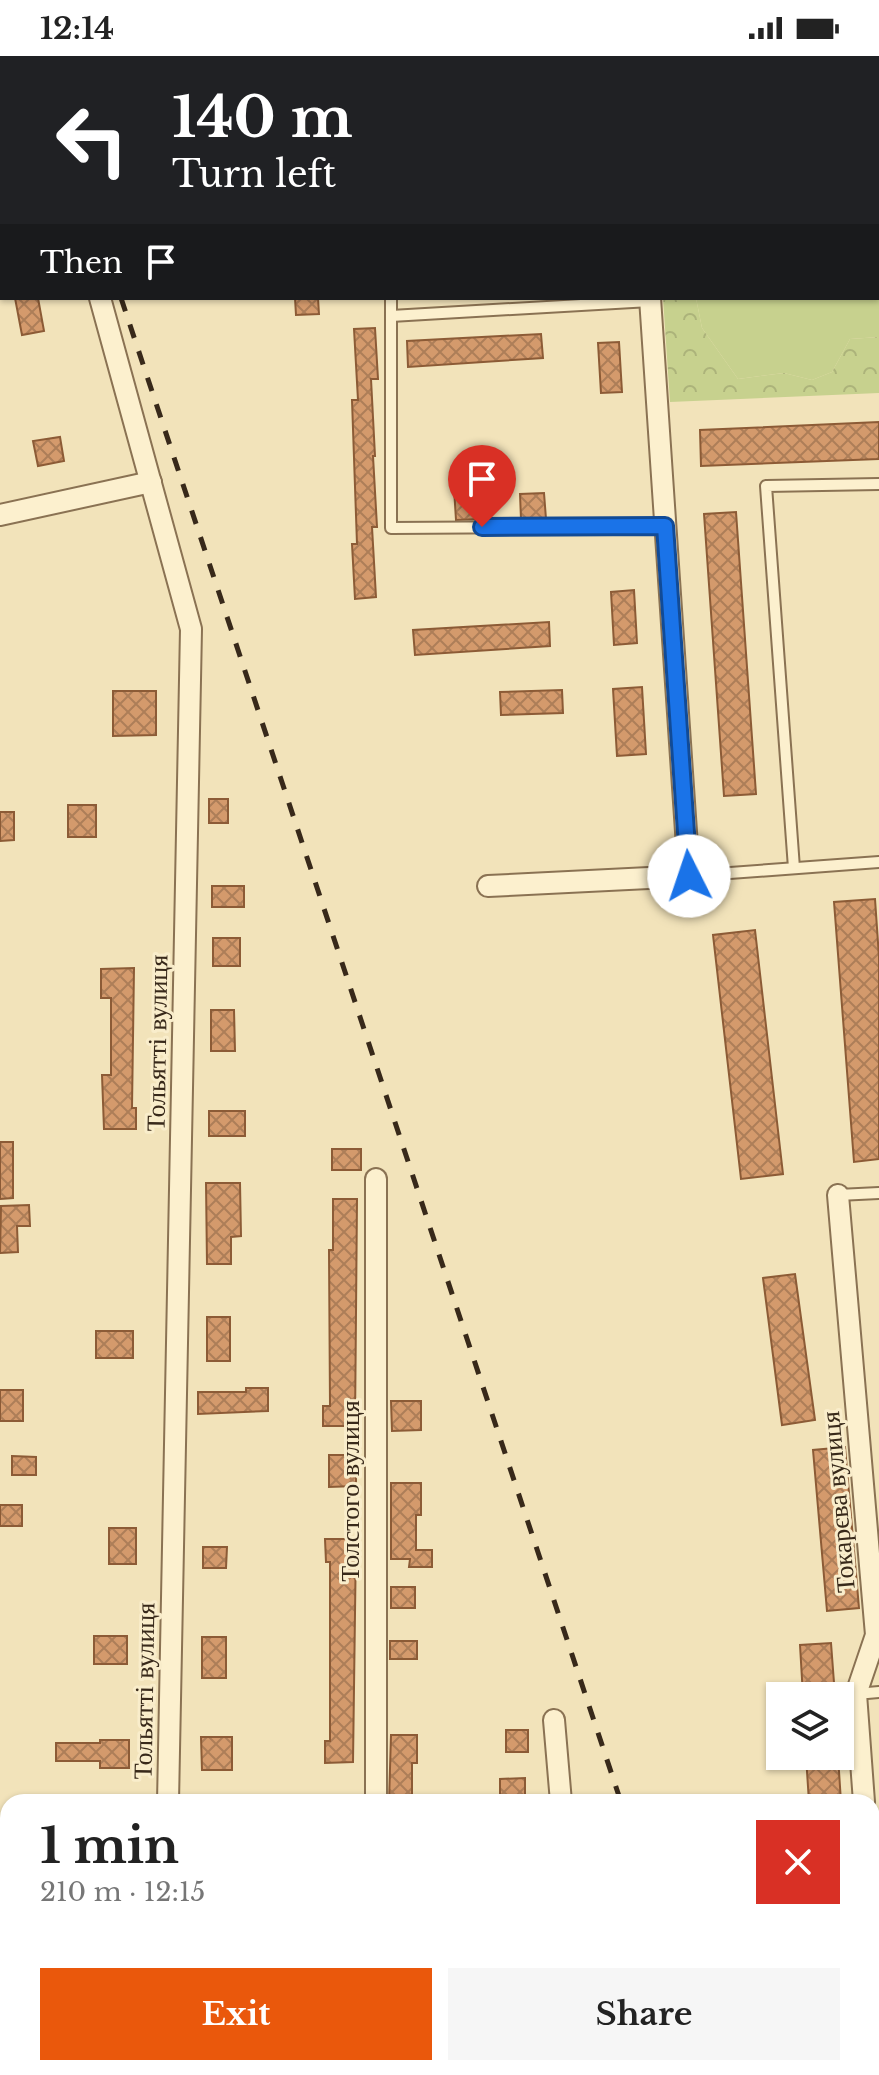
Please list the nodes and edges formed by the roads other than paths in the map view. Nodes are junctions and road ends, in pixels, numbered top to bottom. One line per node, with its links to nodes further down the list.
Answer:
1 (101, 300): 5 (street, Тольятті вулиця)
2 (391, 300): 4 (lane)
3 (650, 300): 4 (lane); 8 (street)
4 (391, 316): 8 (lane)
5 (151, 482): 7 (street); 19 (street, Тольятті вулиця)
6 (879, 484): 10 (lane)
7 (0, 515)
8 (665, 526): 11 (street)
9 (879, 862): 10 (lane)
10 (794, 868): 11 (lane)
11 (689, 876): 12 (street)
12 (488, 886)
13 (376, 1179): 20 (street, Толстого вулиця)
14 (879, 1193): 15 (lane)
15 (838, 1195): 17 (street, Токарєва вулиця)
16 (879, 1692): 17 (lane)
17 (856, 1694): 22 (street, Токарєва вулиця)
18 (554, 1720): 21 (street)
19 (168, 1794)
20 (376, 1794)
21 (560, 1794)
22 (863, 1794)

